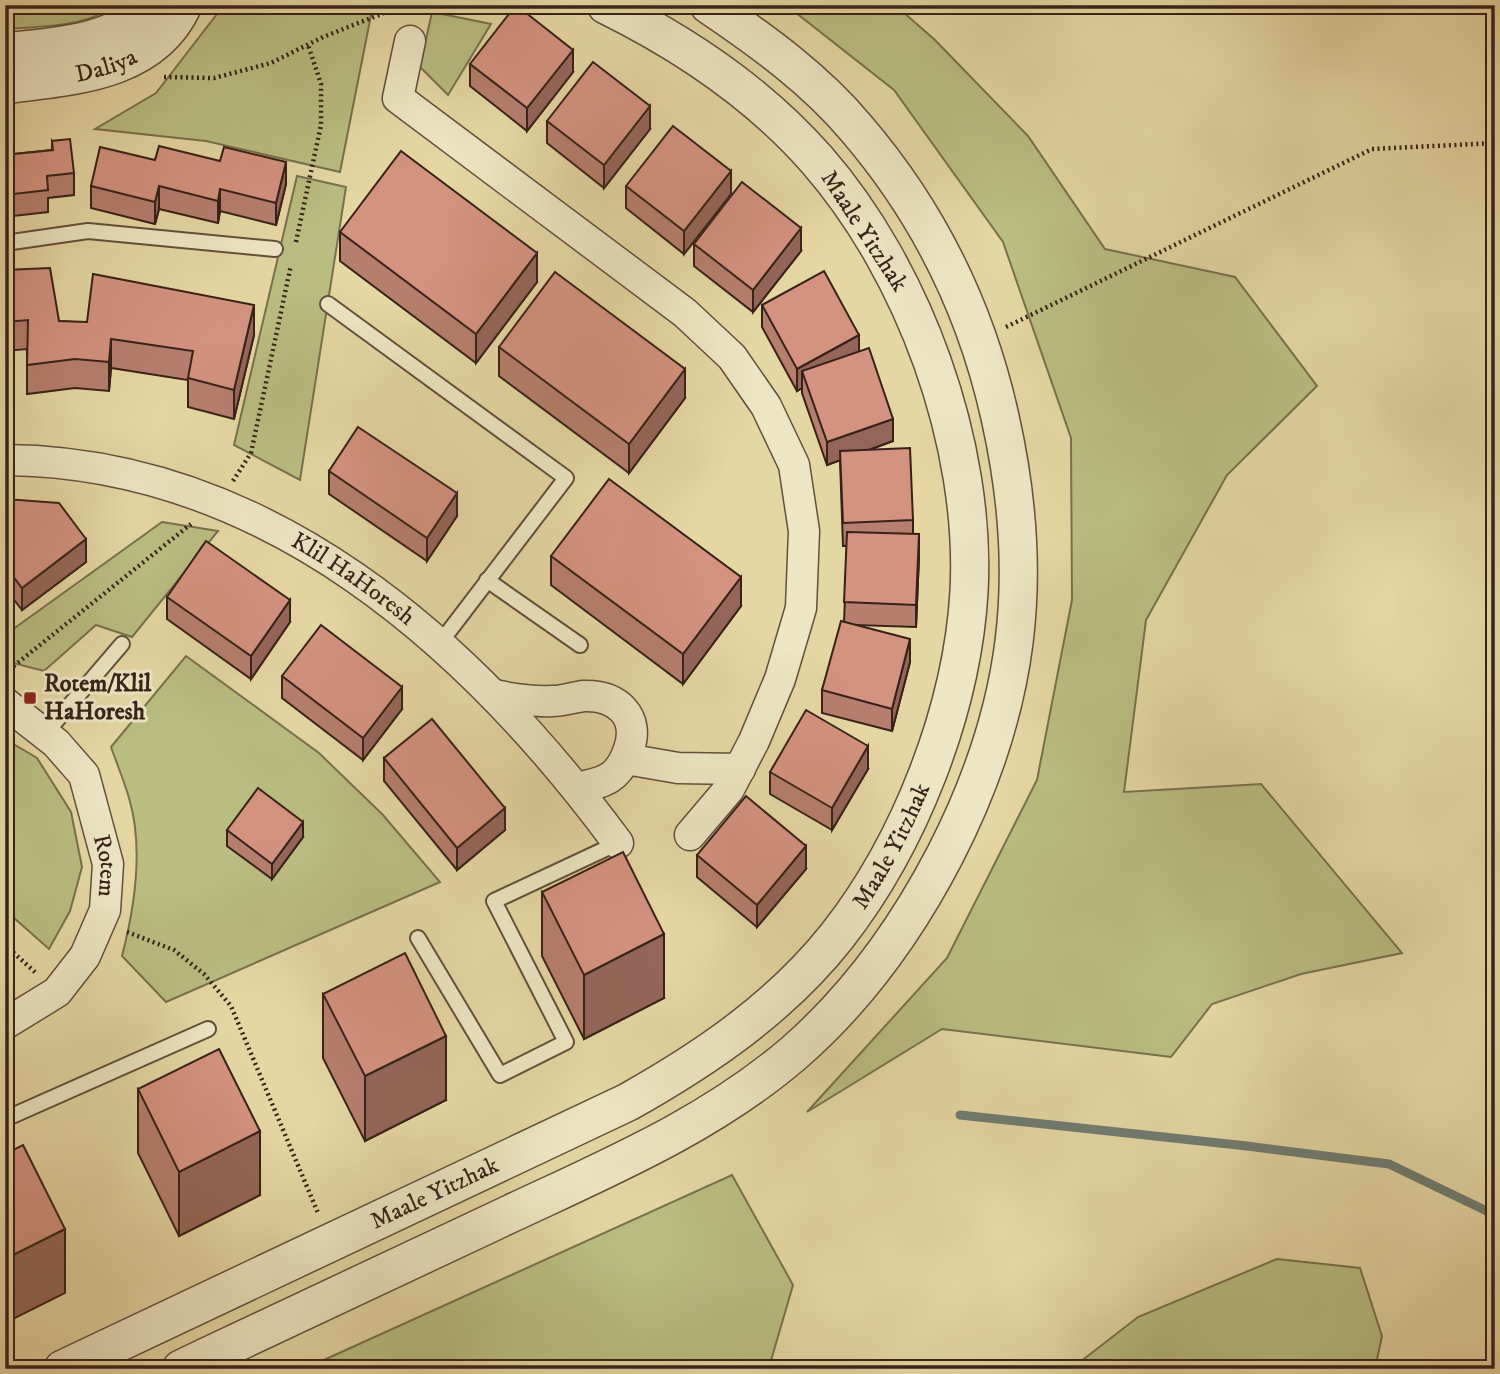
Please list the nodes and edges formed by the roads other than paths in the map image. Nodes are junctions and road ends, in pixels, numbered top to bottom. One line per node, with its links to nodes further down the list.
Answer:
1 (144, 5): 6 (street, Daliya)
2 (183, 5): 7 (street, Daliya)
3 (606, 5): 28 (street, Maale Yitzhak)
4 (709, 5): 29 (street, Maale Yitzhak)
5 (410, 41): 20 (street)
6 (5, 52)
7 (5, 85)
8 (5, 243): 9 (lane)
9 (275, 249)
10 (328, 304): 12 (lane)
11 (5, 460): 13 (street, Klil HaHoresh)
12 (488, 580): 13 (lane); 15 (lane)
13 (440, 643): 16 (street, Klil HaHoresh)
14 (122, 644): 18 (lane)
15 (580, 645)
16 (494, 695): 19 (street); 21 (street, Klil HaHoresh)
17 (5, 703): 18 (street, Rotem)
18 (45, 734): 25 (street, Rotem)
19 (625, 759): 20 (street); 21 (street)
20 (740, 769): 22 (street)
21 (578, 788): 23 (street, Klil HaHoresh)
22 (690, 835)
23 (618, 843): 24 (lane)
24 (418, 938)
25 (5, 1024)
26 (208, 1030): 27 (lane)
27 (5, 1118)
28 (64, 1369)
29 (181, 1369)

